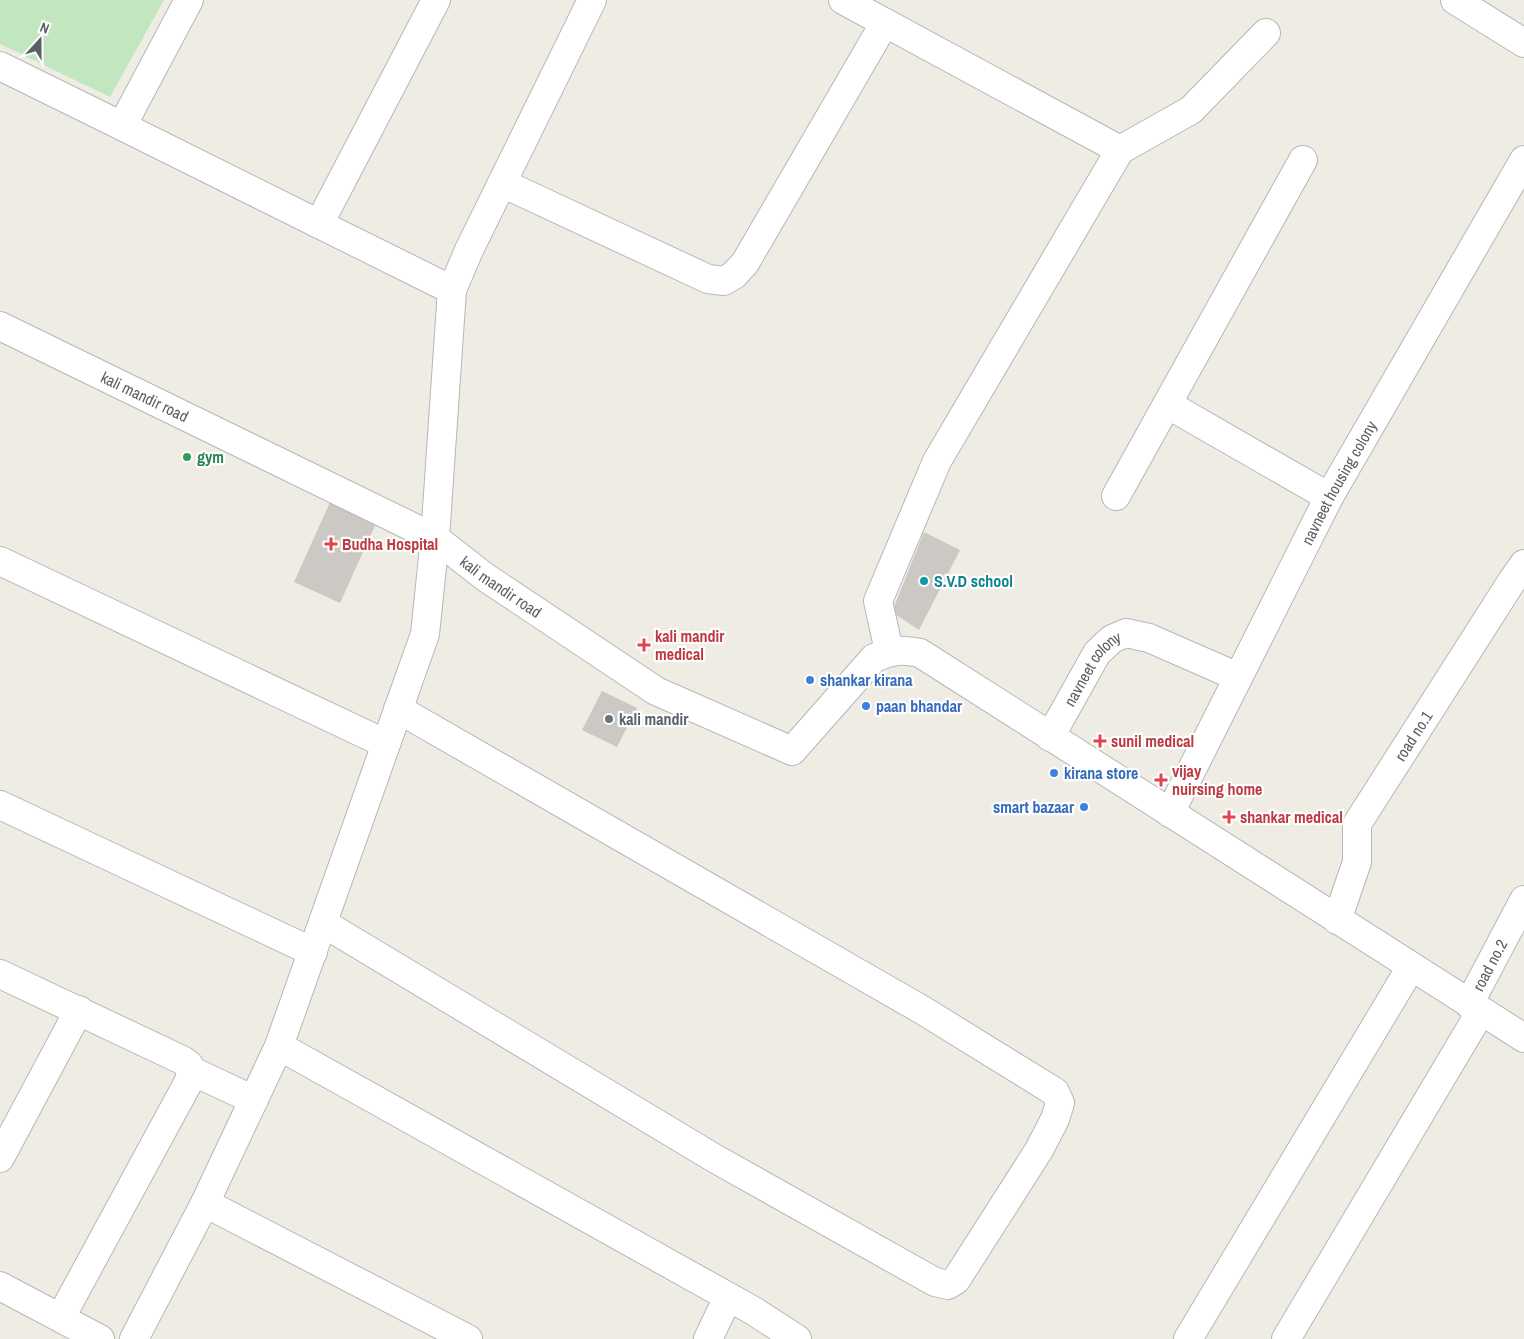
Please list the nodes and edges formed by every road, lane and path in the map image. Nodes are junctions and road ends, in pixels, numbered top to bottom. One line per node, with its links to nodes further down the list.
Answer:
1 (189, 0): 10 (street)
2 (436, 0): 15 (street)
3 (592, 0): 14 (street)
4 (843, 0): 6 (street)
5 (1455, 0): 8 (street)
6 (884, 24): 11 (street); 14 (street)
7 (1266, 33): 11 (street)
8 (1524, 43)
9 (0, 66): 10 (street)
10 (122, 126): 15 (street)
11 (1120, 150): 24 (street)
12 (1303, 160): 18 (street)
13 (1524, 160): 20 (street, navneet housing colony)
14 (502, 184): 16 (street)
15 (319, 224): 16 (street)
16 (452, 290): 21 (street)
17 (0, 326): 21 (street, kali mandir road)
18 (1167, 404): 19 (street); 20 (street)
19 (1116, 496)
20 (1329, 497): 25 (street, navneet housing colony)
21 (435, 538): 24 (street, kali mandir road); 26 (street)
22 (0, 561): 28 (street)
23 (1524, 564): 32 (street, road no.1)
24 (889, 652): 27 (street)
25 (1238, 677): 27 (street, navneet colony); 30 (street, navneet housing colony)
26 (398, 709): 28 (street); 33 (street)
27 (1050, 737): 30 (street)
28 (386, 744): 33 (street)
29 (0, 805): 34 (street)
30 (1170, 813): 32 (street)
31 (1524, 900): 37 (street, road no.2)
32 (1337, 920): 35 (street)
33 (323, 923): 34 (street)
34 (313, 952): 40 (street)
35 (1411, 967): 37 (street); 53 (street)
36 (0, 974): 38 (street)
37 (1475, 1008): 39 (street); 54 (street, road no.2)
38 (79, 1010): 41 (street); 43 (street)
39 (1524, 1038)
40 (279, 1046): 42 (street); 46 (street)
41 (192, 1071): 42 (street); 47 (street)
42 (254, 1100): 44 (street)
43 (0, 1158)
44 (205, 1203): 49 (street); 50 (street)
45 (0, 1286): 47 (street)
46 (728, 1297): 51 (street); 52 (street)
47 (61, 1318): 48 (street)
48 (100, 1339)
49 (134, 1339)
50 (468, 1339)
51 (708, 1339)
52 (797, 1339)
53 (1188, 1339)
54 (1286, 1339)

